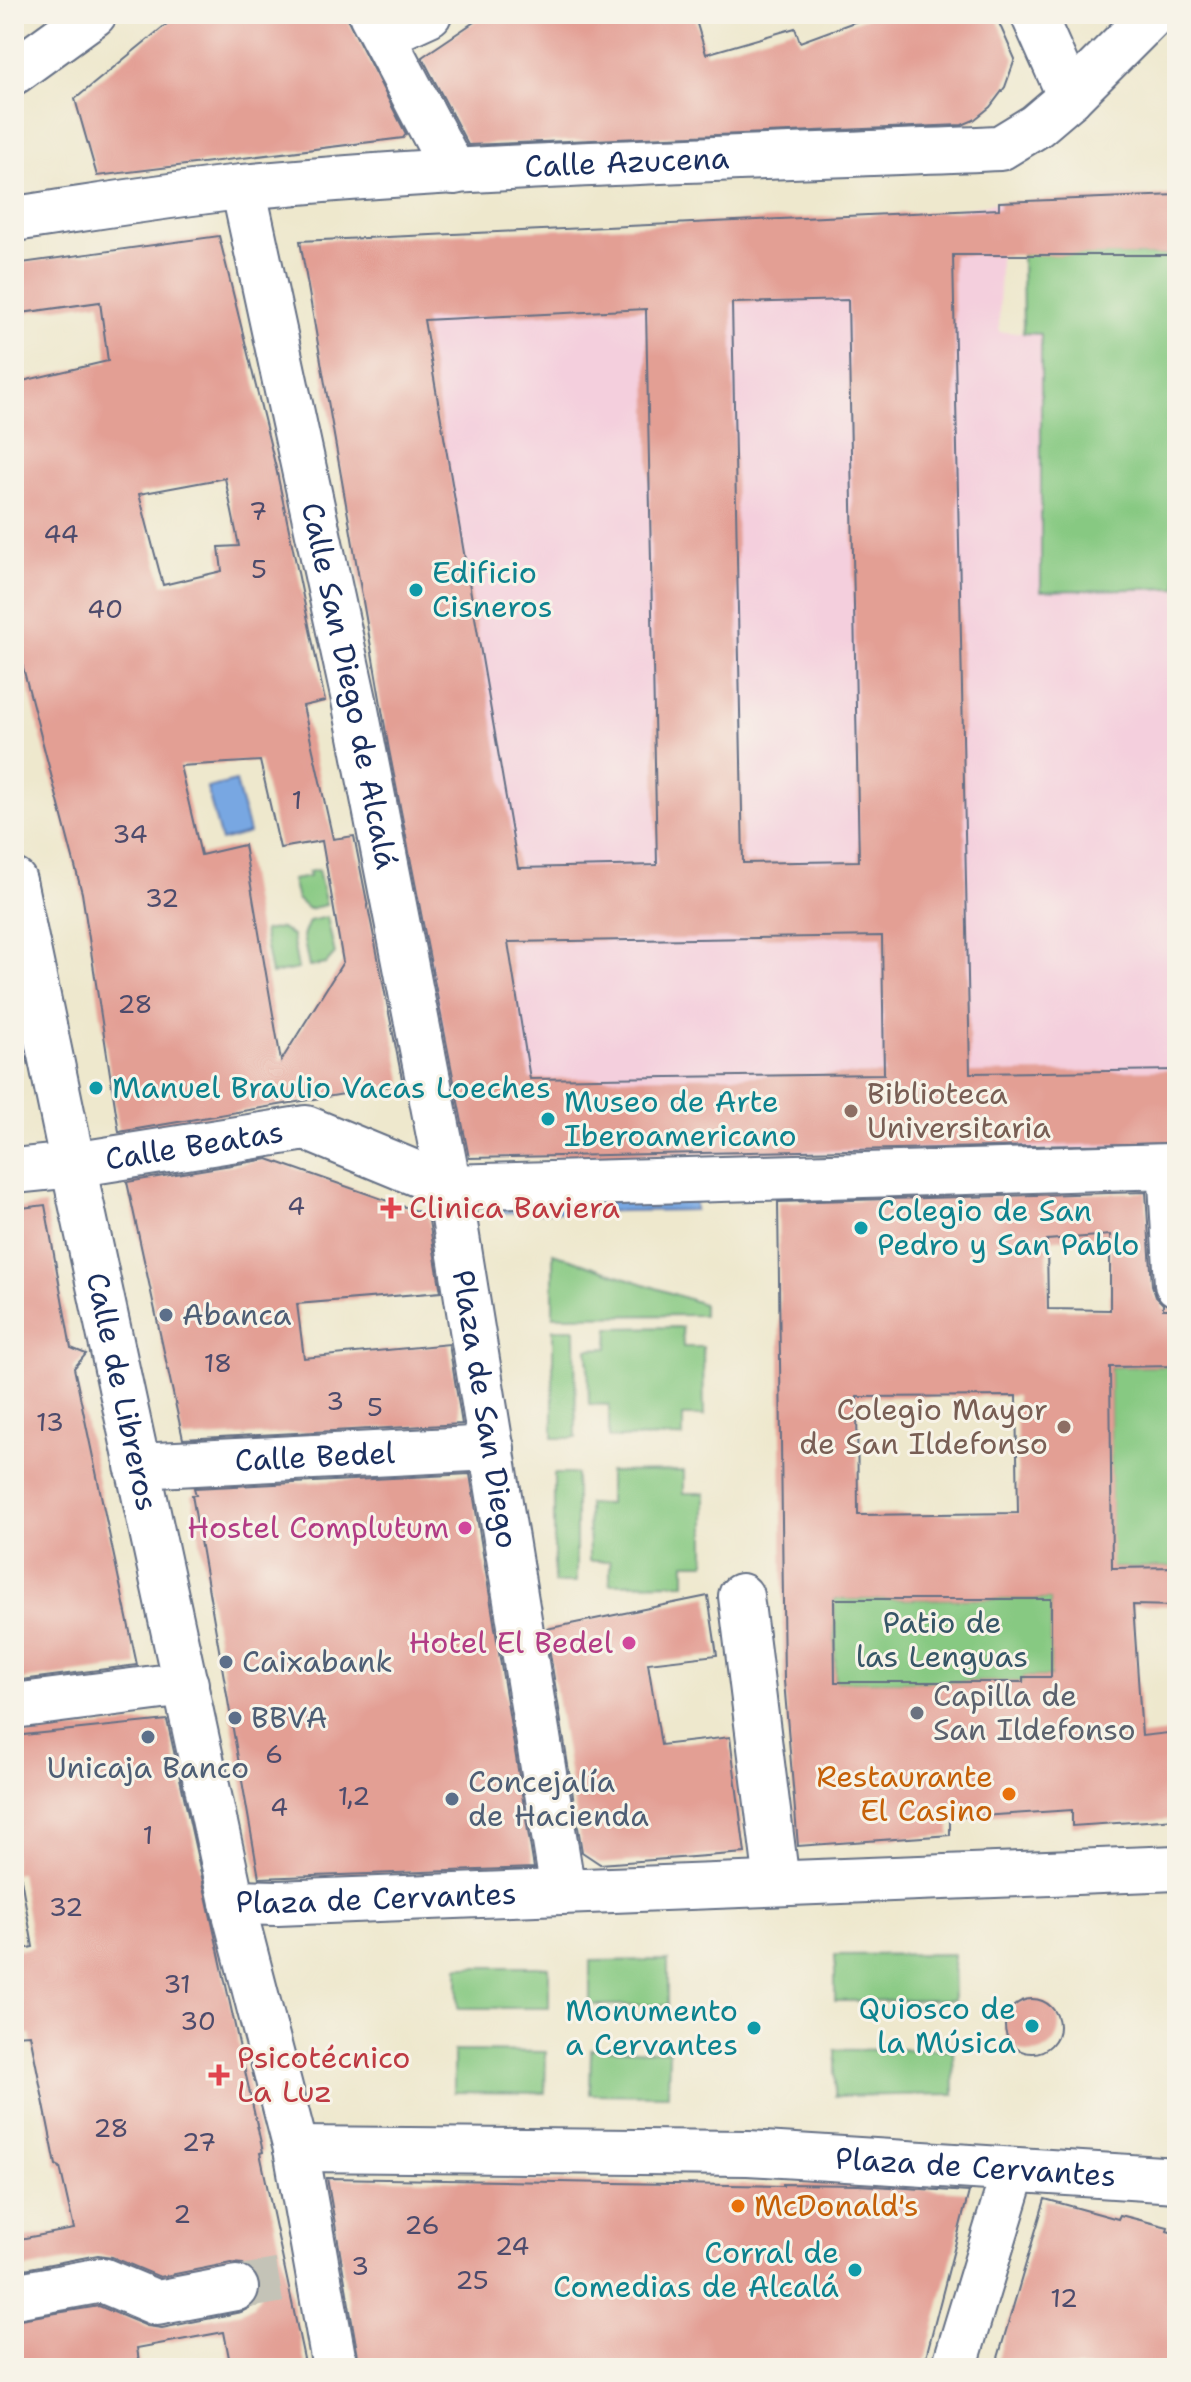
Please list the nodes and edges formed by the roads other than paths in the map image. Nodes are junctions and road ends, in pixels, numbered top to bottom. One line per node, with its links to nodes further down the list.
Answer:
1 (94, 14): 6 (street)
2 (429, 14): 5 (street)
3 (1033, 14): 7 (street)
4 (1153, 14): 7 (street, Calle Azucena)
5 (377, 25): 8 (street)
6 (14, 72)
7 (1070, 97): 8 (street, Calle Azucena)
8 (454, 172): 9 (street, Calle Azucena)
9 (243, 187): 10 (street, Calle Azucena); 14 (street, Calle San Diego de Alcalá)
10 (34, 216)
11 (14, 881): 12 (street, Calle de Libreros)
12 (73, 1165): 13 (street, Calle Beatas); 14 (street, Calle Beatas); 17 (street, Calle de Libreros)
13 (14, 1171)
14 (449, 1187): 15 (street); 16 (street, Plaza de San Diego)
15 (1176, 1284)
16 (492, 1448): 17 (street, Calle Bedel); 23 (street, Plaza de San Diego)
17 (137, 1466): 19 (street, Calle de Libreros)
18 (741, 1596): 22 (street)
19 (186, 1684): 20 (street); 24 (street, Calle de Libreros)
20 (14, 1706)
21 (1177, 1868): 22 (street, Plaza de Cervantes)
22 (777, 1883): 23 (street, Plaza de Cervantes)
23 (563, 1891): 24 (street, Plaza de Cervantes)
24 (232, 1902): 25 (street, Plaza de Cervantes)
25 (296, 2149): 27 (street, Plaza de Cervantes); 30 (street)
26 (1177, 2180): 27 (street, Plaza de Cervantes)
27 (1010, 2183): 31 (street)
28 (236, 2288): 29 (street)
29 (14, 2296)
30 (335, 2368)
31 (954, 2368)

